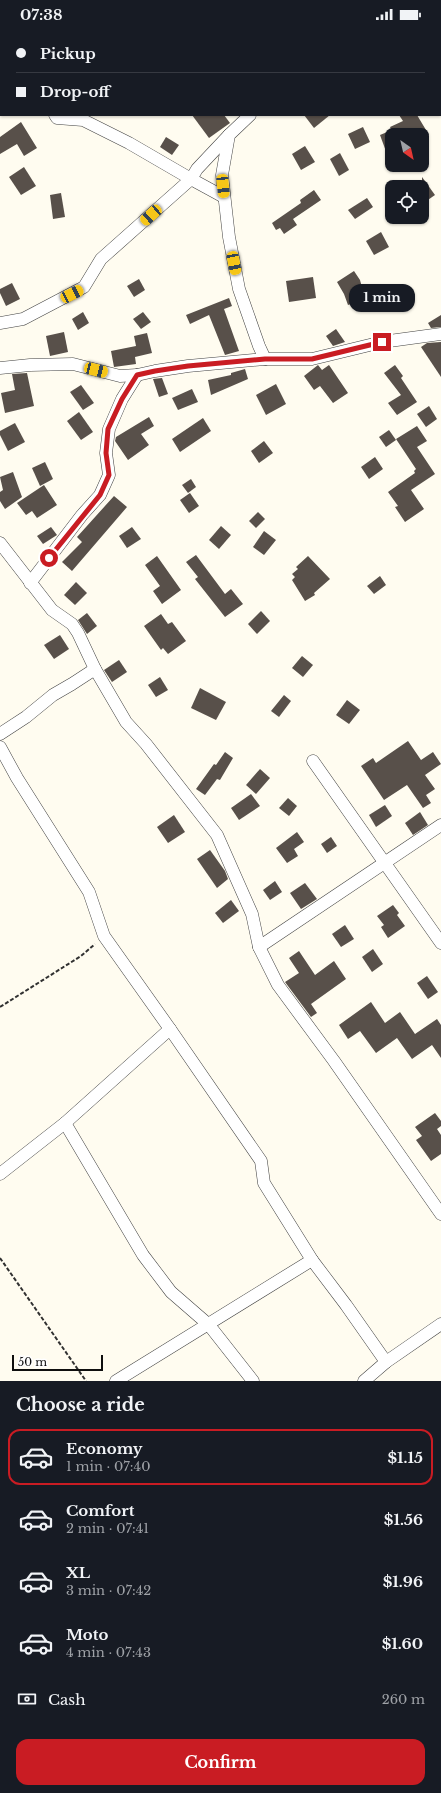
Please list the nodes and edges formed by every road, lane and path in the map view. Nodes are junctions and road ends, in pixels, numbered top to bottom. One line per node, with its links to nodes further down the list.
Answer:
1 (56, 116): 4 (street)
2 (249, 116): 3 (street)
3 (229, 135): 4 (street); 5 (street)
4 (191, 179): 5 (street); 6 (street)
5 (224, 197): 8 (street)
6 (0, 323)
7 (441, 334): 8 (street)
8 (265, 359): 10 (street)
9 (0, 368): 10 (street)
10 (137, 375): 12 (street)
11 (0, 543): 12 (street)
12 (30, 583): 13 (street)
13 (95, 669): 14 (street); 21 (street)
14 (0, 734)
15 (0, 747): 19 (street)
16 (313, 761): 18 (street)
17 (441, 824): 18 (street)
18 (384, 863): 20 (street); 21 (street)
19 (104, 936): 22 (path); 23 (street)
20 (441, 943)
21 (259, 947): 26 (street)
22 (0, 1007)
23 (170, 1029): 24 (street); 28 (street)
24 (65, 1123): 25 (street); 30 (street)
25 (0, 1174)
26 (441, 1214)
27 (0, 1258): 32 (path)
28 (312, 1260): 30 (street); 31 (street)
29 (441, 1324): 31 (street)
30 (209, 1325): 33 (street); 34 (street)
31 (386, 1362): 35 (street)
32 (86, 1381)
33 (116, 1381)
34 (254, 1381)
35 (364, 1381)

